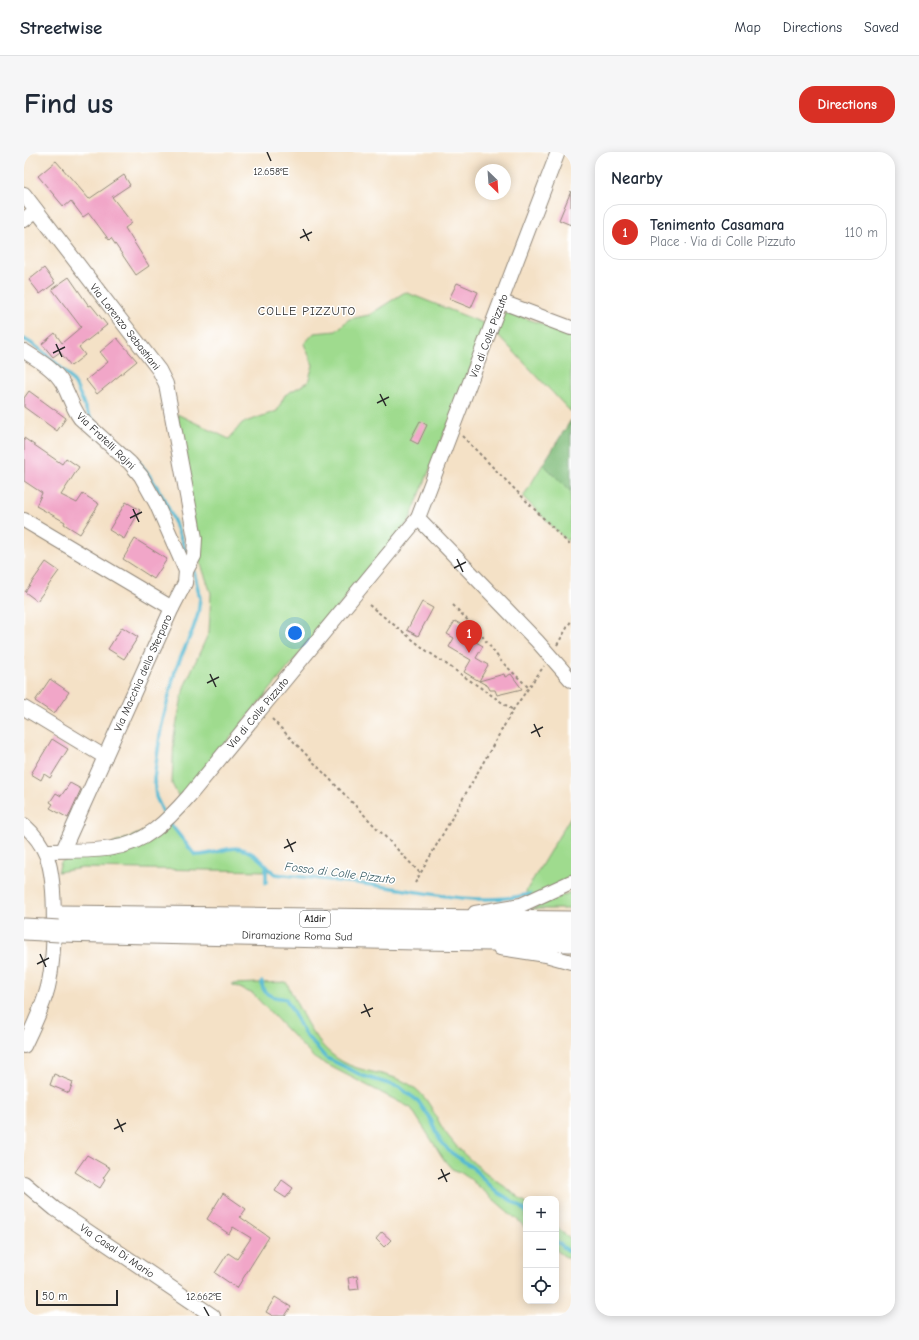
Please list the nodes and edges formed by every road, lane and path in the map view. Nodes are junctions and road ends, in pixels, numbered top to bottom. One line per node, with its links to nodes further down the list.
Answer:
1 (558, 152): 5 (street, Via di Colle Pizzuto)
2 (24, 194): 3 (street, Via Lorenzo Sebastiani)
3 (36, 210): 4 (street); 12 (street, Via Lorenzo Sebastiani)
4 (24, 220)
5 (502, 302): 6 (street); 8 (street, Via di Colle Pizzuto)
6 (571, 328)
7 (24, 351): 12 (street, Via Fratelli Rojni)
8 (454, 428): 9 (street, Via di Colle Pizzuto); 11 (path)
9 (418, 518): 19 (street); 26 (street, Via di Colle Pizzuto)
10 (24, 520): 15 (street, Via Macchia dello Sterparo)
11 (571, 546)
12 (186, 571): 15 (street)
13 (369, 605): 22 (path)
14 (453, 605): 20 (path)
15 (172, 608): 24 (street, Via Macchia dello Sterparo)
16 (571, 620): 17 (path)
17 (555, 647)
18 (541, 672): 20 (path)
19 (571, 680)
20 (529, 688): 22 (path)
21 (24, 708): 24 (street)
22 (513, 710): 28 (path)
23 (272, 719): 28 (path)
24 (106, 757): 26 (street, Via Macchia dello Sterparo)
25 (24, 825): 27 (street)
26 (63, 850): 27 (street, Via di Colle Pizzuto)
27 (45, 851): 36 (street)
28 (420, 873): 30 (path)
29 (571, 882): 33 (street)
30 (415, 883)
31 (571, 922): 33 (highway, Diramazione Roma Sud / A1dir)
32 (42, 923): 33 (highway, Diramazione Roma Sud / A1dir)
33 (414, 930): 34 (highway, Diramazione Roma Sud / A1dir); 35 (street)
34 (571, 941)
35 (571, 962)
36 (24, 1046)
37 (24, 1183): 38 (street, Via Casal Di Mario)
38 (213, 1316)

